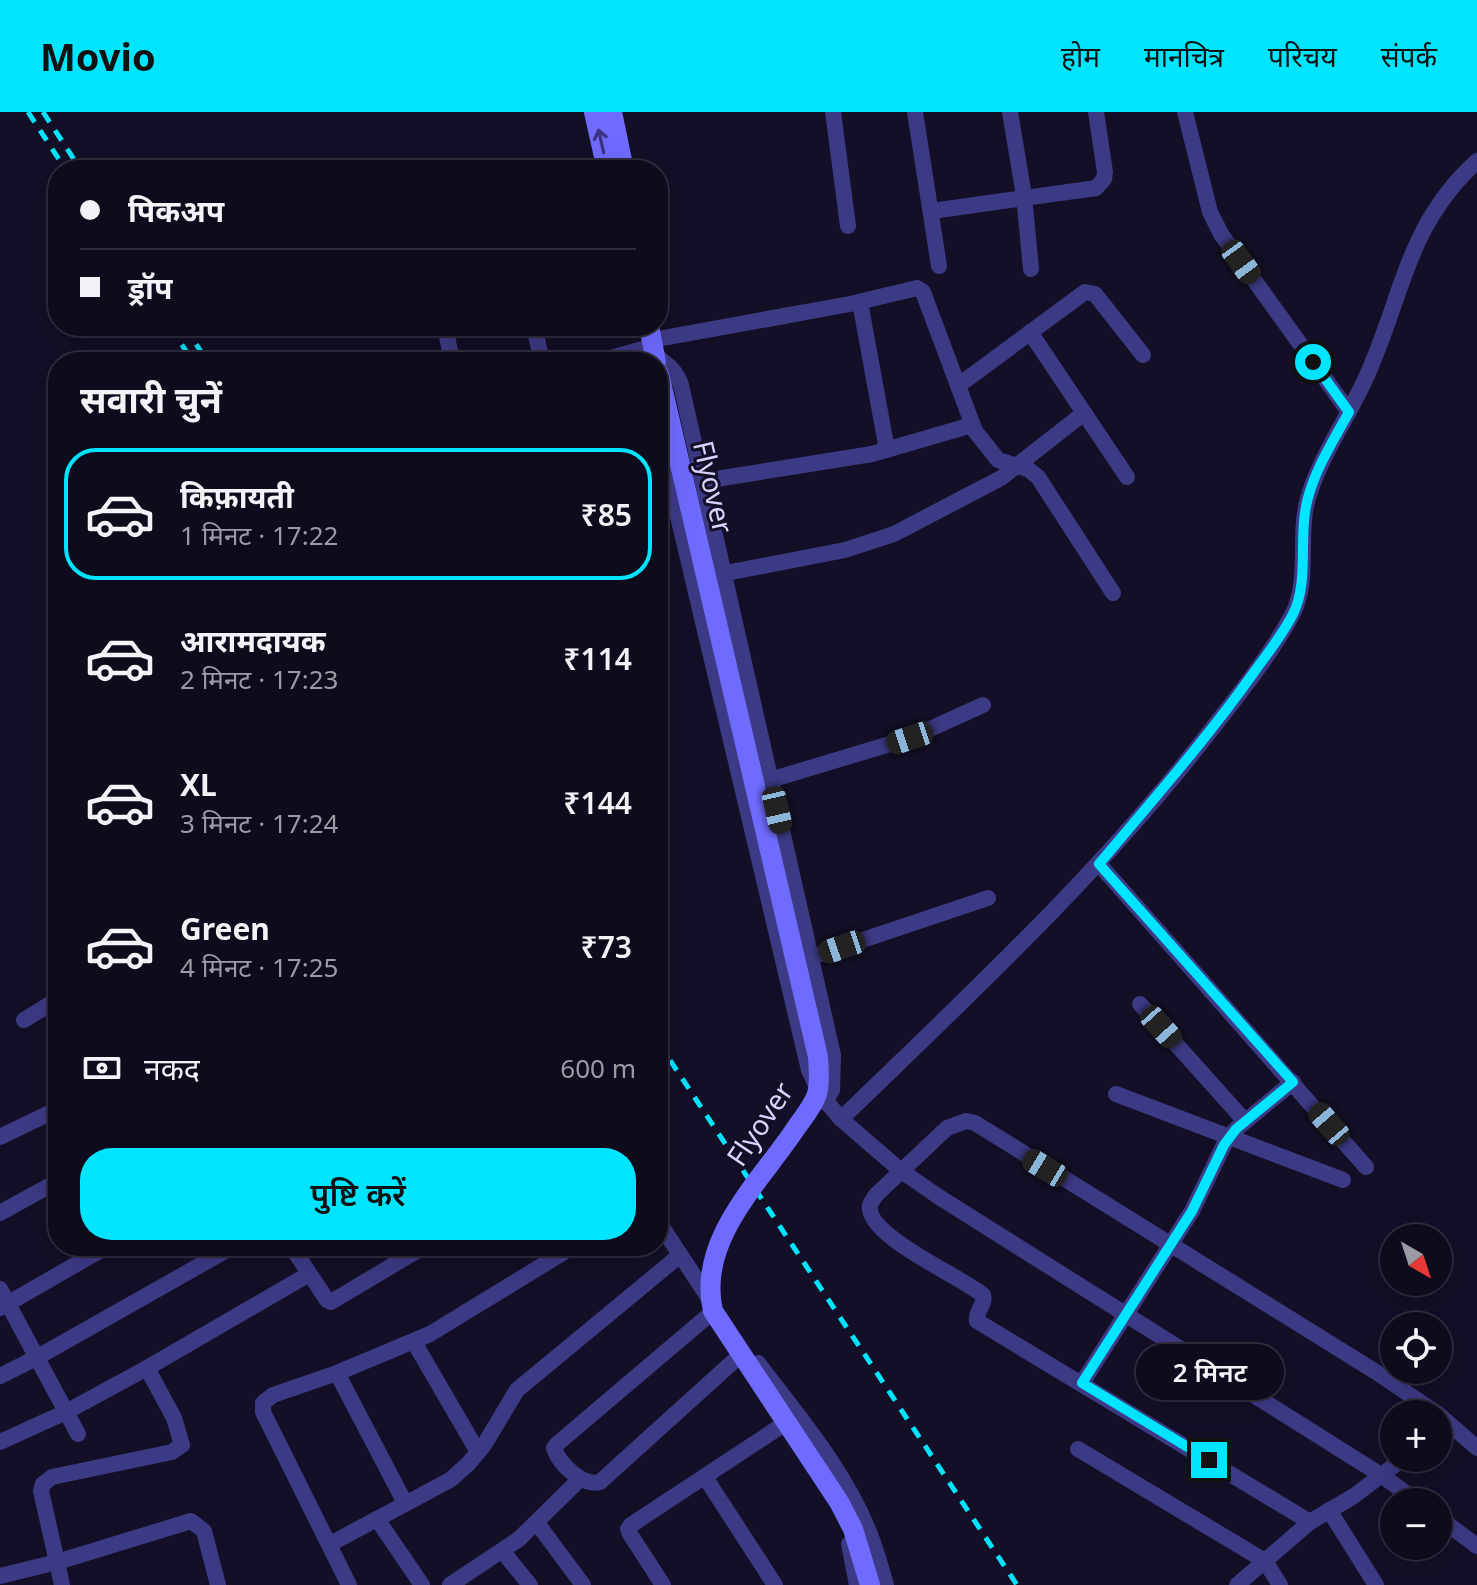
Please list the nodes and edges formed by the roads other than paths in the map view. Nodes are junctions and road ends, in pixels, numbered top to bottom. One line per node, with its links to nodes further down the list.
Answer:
1 (594, 112): 8 (main road, one-way to 1)
2 (612, 112): 9 (main road)
3 (833, 112): 13 (street)
4 (915, 112): 12 (street)
5 (1010, 112): 11 (street)
6 (1096, 112): 11 (street)
7 (1185, 112): 22 (street)
8 (605, 160)
9 (622, 160)
10 (1477, 161): 22 (street)
11 (1024, 196): 12 (street); 15 (street)
12 (932, 211): 14 (street)
13 (848, 226)
14 (939, 266)
15 (1031, 269)
16 (860, 302): 18 (street); 21 (street); 26 (street)
17 (1030, 332): 19 (street); 21 (street); 23 (street)
18 (666, 352)
19 (1143, 355)
20 (668, 367): 30 (street)
21 (959, 385): 25 (street)
22 (1349, 412): 35 (street)
23 (1084, 413): 27 (street); 29 (street)
24 (668, 415): 110 (main road, Flyover, bridge)
25 (972, 425): 26 (street); 27 (street)
26 (887, 450): 30 (street)
27 (1019, 466): 31 (street); 32 (street)
28 (668, 474): 43 (street)
29 (1127, 477)
30 (704, 481): 31 (street)
31 (726, 573): 34 (street)
32 (1113, 593)
33 (983, 705): 34 (street)
34 (770, 780): 37 (street)
35 (1099, 864): 41 (street); 45 (street)
36 (988, 898): 37 (street)
37 (812, 957): 43 (street)
38 (1140, 1004): 46 (street)
39 (48, 1008): 40 (street)
40 (24, 1020)
41 (1293, 1082): 46 (street); 49 (street)
42 (1116, 1094): 48 (street)
43 (825, 1102): 45 (street)
44 (48, 1114): 47 (street)
45 (841, 1119): 50 (street)
46 (1245, 1121): 48 (street)
47 (0, 1137)
48 (1230, 1137): 51 (street); 55 (street)
49 (1366, 1167)
50 (900, 1170): 55 (street); 66 (street); 73 (street)
51 (1343, 1180)
52 (48, 1187): 53 (street)
53 (0, 1213)
54 (668, 1238): 61 (street)
55 (1171, 1246): 66 (street); 74 (street)
56 (88, 1256): 64 (street)
57 (216, 1256): 68 (street)
58 (297, 1256): 62 (street)
59 (408, 1256): 62 (street)
60 (557, 1256): 67 (street)
61 (679, 1256): 63 (street); 82 (street)
62 (309, 1274): 70 (street)
63 (698, 1285): 65 (street); 111 (street)
64 (2, 1300): 68 (street)
65 (709, 1315): 69 (street); 86 (street)
66 (1126, 1316): 73 (street); 84 (street)
67 (414, 1342): 71 (street); 82 (street)
68 (36, 1358): 72 (street); 75 (street)
69 (736, 1359): 76 (street); 86 (street)
70 (147, 1368): 75 (street); 98 (street)
71 (337, 1373): 88 (street); 94 (street)
72 (0, 1376)
73 (1082, 1383): 91 (street)
74 (1413, 1400)
75 (66, 1412): 78 (street); 79 (street)
76 (781, 1426): 85 (street); 109 (street)
77 (1452, 1429): 80 (street)
78 (78, 1434)
79 (0, 1442)
80 (1477, 1448)
81 (1078, 1449): 97 (street)
82 (478, 1452): 88 (street)
83 (1385, 1472): 84 (street)
84 (1381, 1475): 87 (street); 89 (street)
85 (705, 1477): 107 (street); 108 (street)
86 (580, 1479): 92 (street)
87 (1399, 1488)
88 (405, 1503): 90 (street)
89 (1329, 1510): 91 (street); 114 (street)
90 (377, 1519): 94 (street); 103 (street)
91 (1310, 1522): 97 (street)
92 (537, 1523): 96 (street); 106 (street)
93 (1452, 1527): 95 (street)
94 (330, 1544): 102 (street)
95 (1477, 1546)
96 (503, 1552): 104 (street); 105 (street)
97 (1265, 1561): 112 (street); 113 (street)
98 (57, 1562): 99 (street); 100 (street); 101 (street)
99 (0, 1576)
100 (62, 1585)
101 (218, 1585)
102 (349, 1585)
103 (422, 1585)
104 (450, 1585)
105 (530, 1585)
106 (583, 1585)
107 (663, 1585)
108 (775, 1585)
109 (857, 1585)
110 (870, 1585)
111 (886, 1585)
112 (1237, 1585)
113 (1280, 1585)
114 (1376, 1585)

